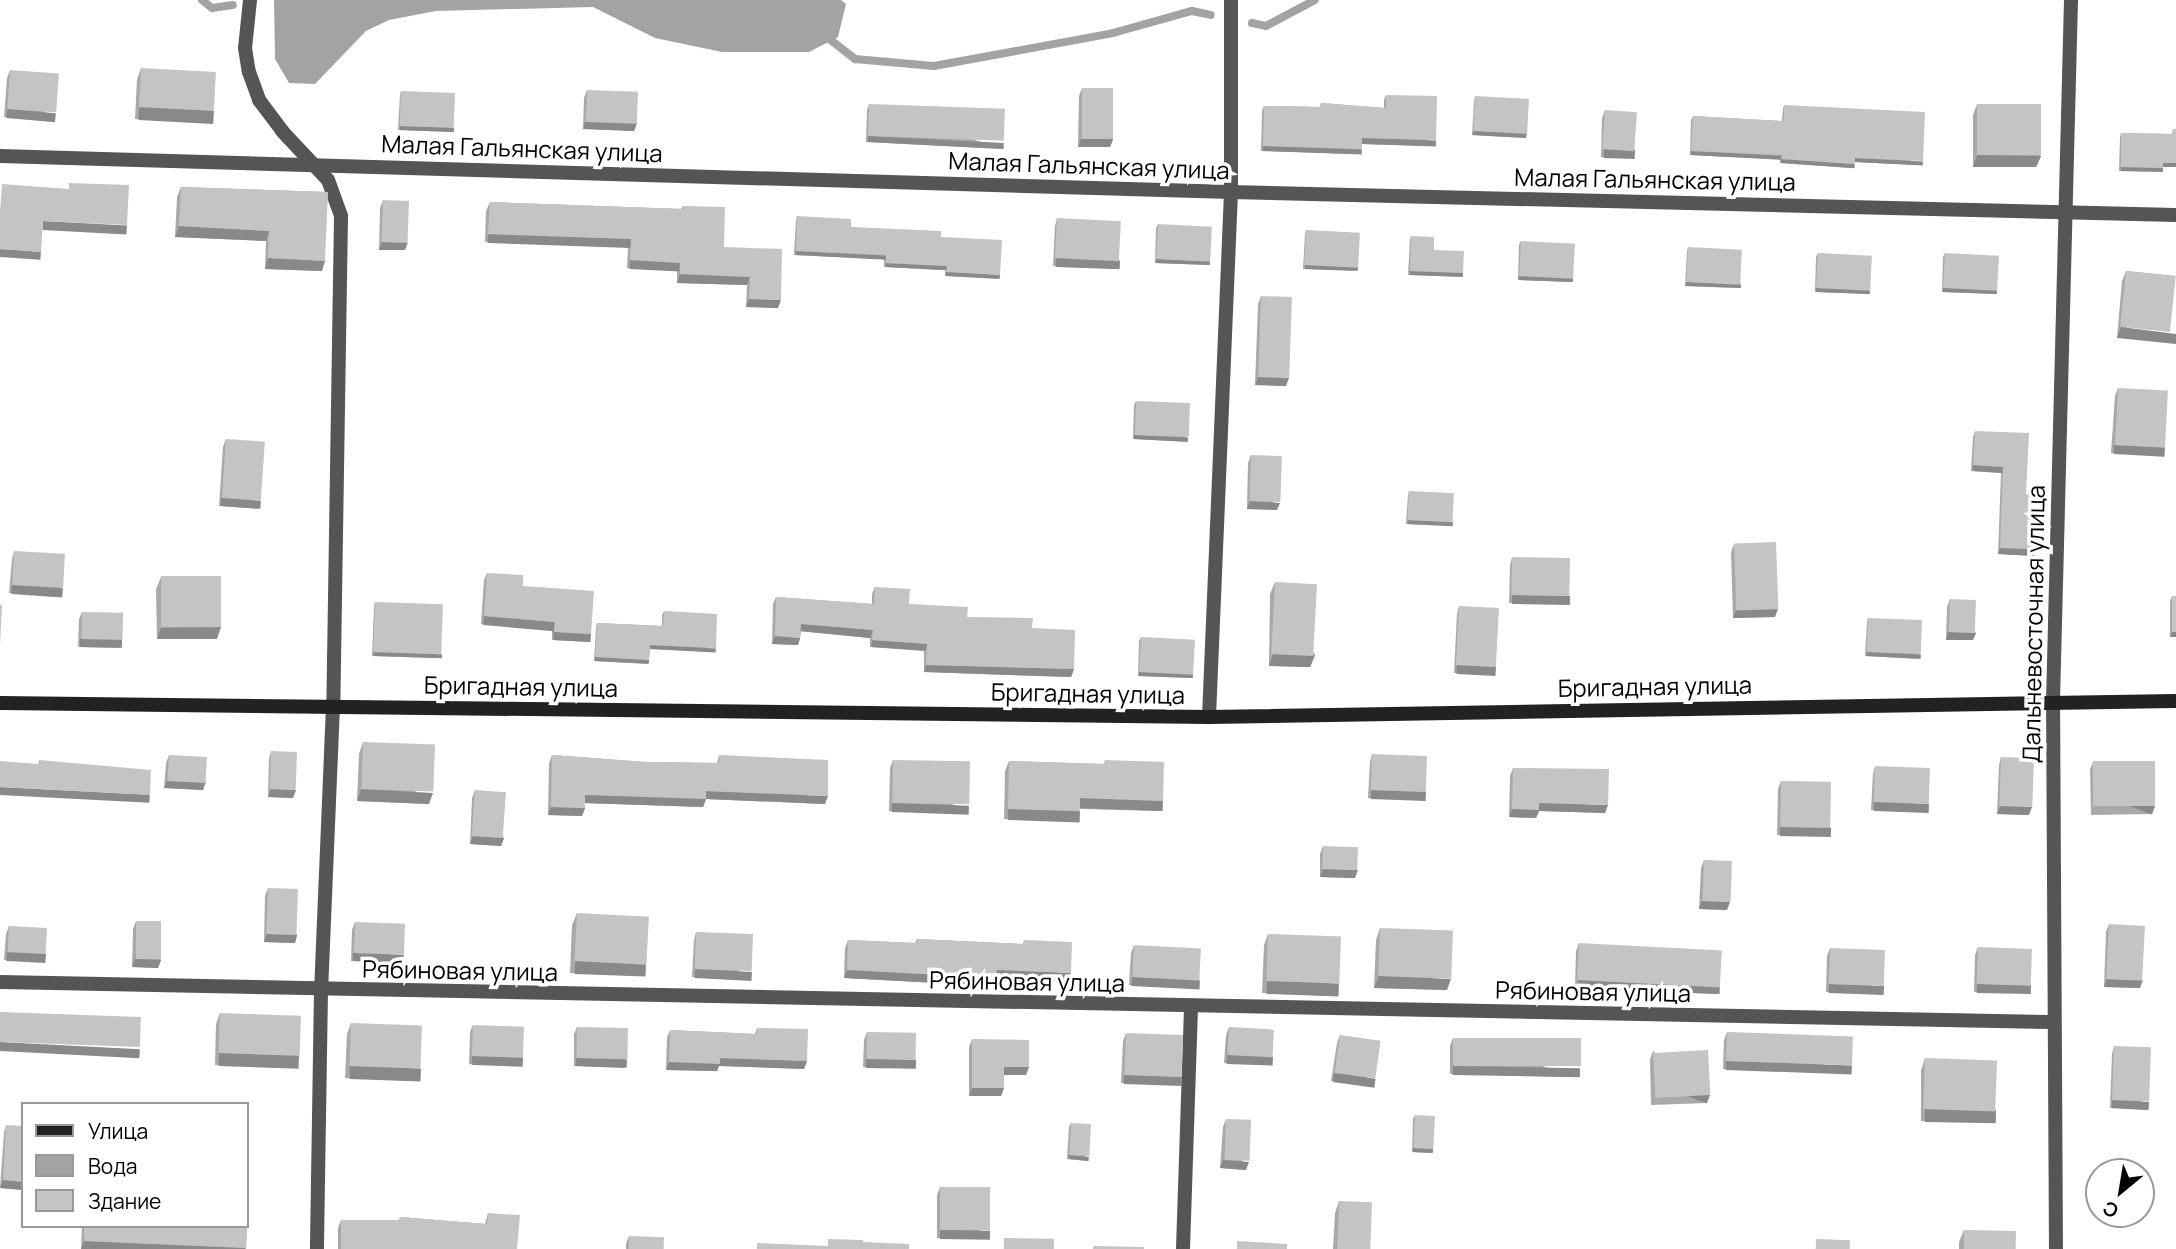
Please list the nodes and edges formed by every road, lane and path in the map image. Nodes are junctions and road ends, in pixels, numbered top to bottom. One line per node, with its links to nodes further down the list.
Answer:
1 (250, 0): 5 (street)
2 (1231, 0): 6 (street)
3 (2071, 0): 7 (street, Дальневосточная улица)
4 (0, 156): 5 (street, Малая Гальянская улица)
5 (316, 164): 6 (street, Малая Гальянская улица); 12 (street)
6 (1231, 192): 7 (street, Малая Гальянская улица); 13 (street)
7 (2065, 212): 8 (street, Малая Гальянская улица); 9 (street, Дальневосточная улица)
8 (2176, 215)
9 (2053, 701): 10 (street, Бригадная улица); 13 (street, Бригадная улица); 17 (street, Дальневосточная улица)
10 (2176, 701)
11 (0, 703): 12 (street, Бригадная улица)
12 (333, 706): 13 (street, Бригадная улица); 15 (street)
13 (1209, 717)
14 (0, 982): 15 (street, Рябиновая улица)
15 (321, 990): 16 (street, Рябиновая улица); 18 (street)
16 (1191, 1007): 17 (street, Рябиновая улица); 19 (street)
17 (2052, 1022): 20 (street, Дальневосточная улица)
18 (317, 1249)
19 (1183, 1249)
20 (2056, 1249)

